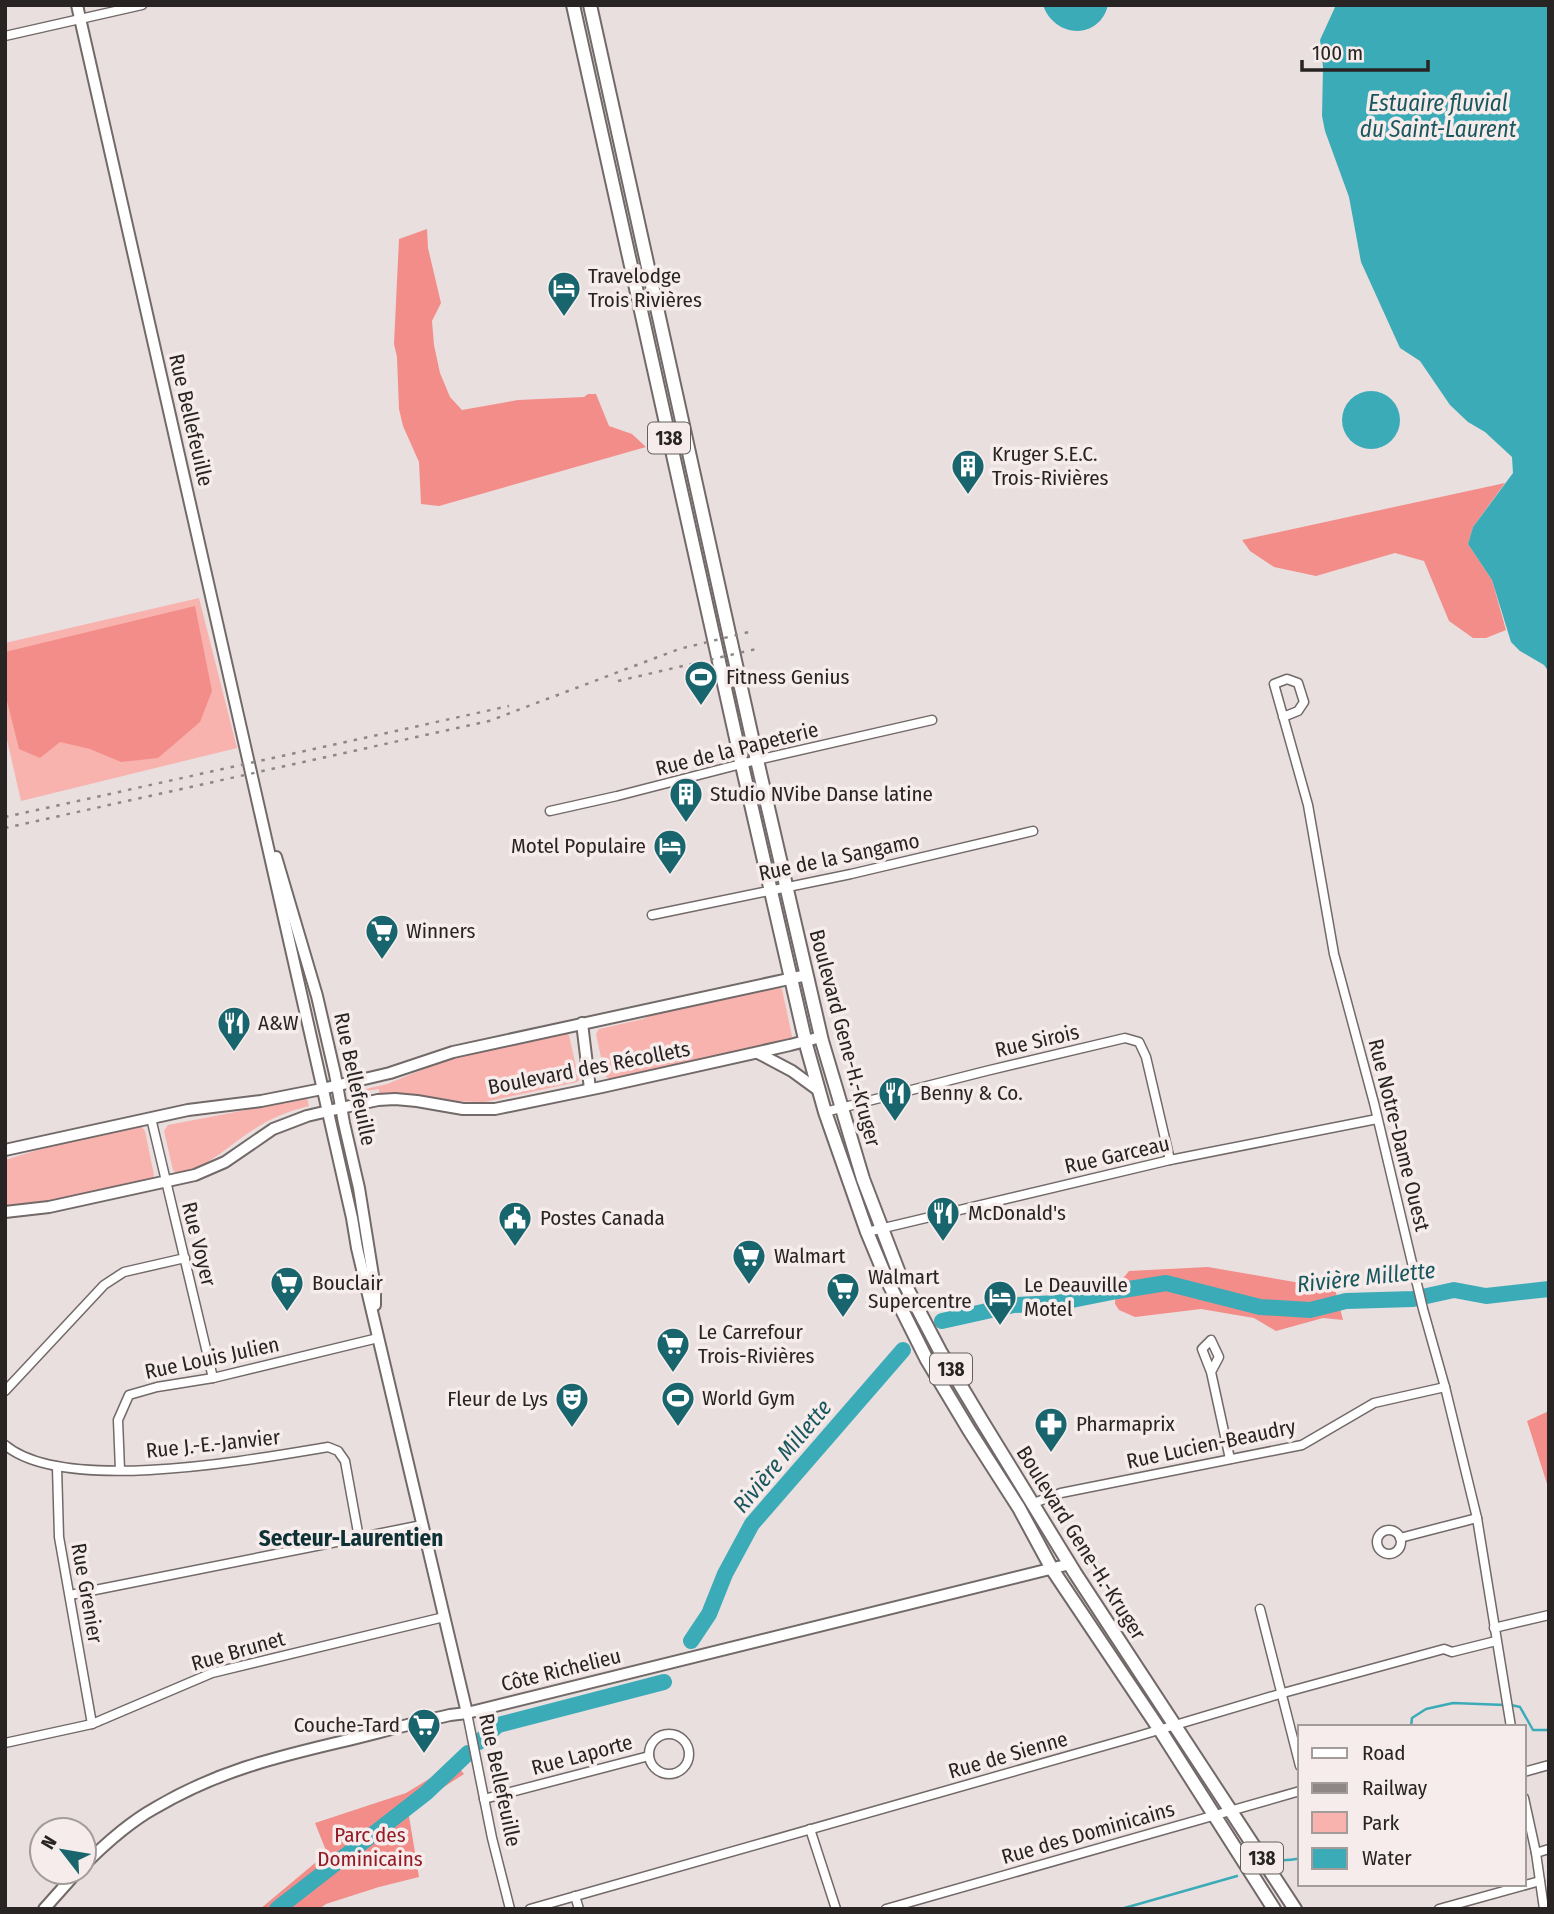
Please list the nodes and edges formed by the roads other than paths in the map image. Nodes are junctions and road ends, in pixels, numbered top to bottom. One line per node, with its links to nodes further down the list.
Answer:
1 (77, 5): 5 (street, Rue Bellefeuille)
2 (142, 5): 5 (street)
3 (573, 5): 8 (main road, Boulevard Gene-H.-Kruger / 138)
4 (590, 5): 7 (main road, Boulevard Gene-H.-Kruger / 138)
5 (80, 20): 6 (street); 15 (street, Rue Bellefeuille)
6 (5, 36)
7 (606, 77): 8 (street); 11 (main road, Boulevard Gene-H.-Kruger / 138)
8 (590, 80): 12 (main road, Boulevard Gene-H.-Kruger / 138)
9 (1283, 717): 9 (street, Rue Notre-Dame Ouest); 34 (street, Rue Notre-Dame Ouest)
10 (932, 720): 11 (street, Rue de la Papeterie)
11 (757, 760): 12 (street, Rue de la Papeterie); 16 (main road, Boulevard Gene-H.-Kruger / 138)
12 (742, 765): 13 (street, Rue de la Papeterie); 17 (main road, Boulevard Gene-H.-Kruger / 138)
13 (550, 811)
14 (1033, 831): 16 (street, Rue de la Sangamo)
15 (267, 843): 25 (street, Rue Bellefeuille); 26 (street, Rue Bellefeuille)
16 (787, 888): 17 (street, Rue de la Sangamo); 19 (main road, Boulevard Gene-H.-Kruger / 138)
17 (771, 890): 18 (street, Rue de la Sangamo); 20 (main road, Boulevard Gene-H.-Kruger / 138)
18 (652, 915)
19 (807, 975): 20 (street, Boulevard des Récollets); 22 (main road, Boulevard Gene-H.-Kruger / 138)
20 (791, 978): 21 (street, Boulevard des Récollets); 23 (main road, Boulevard Gene-H.-Kruger / 138)
21 (582, 1023): 25 (street, Boulevard des Récollets); 27 (street)
22 (821, 1037): 23 (street, Boulevard des Récollets); 29 (main road, Boulevard Gene-H.-Kruger / 138)
23 (806, 1042): 24 (street, Boulevard des Récollets); 28 (main road, Boulevard Gene-H.-Kruger / 138)
24 (758, 1053): 27 (street, Boulevard des Récollets); 28 (street)
25 (338, 1086): 26 (street, Boulevard des Récollets); 30 (street, Rue Bellefeuille)
26 (322, 1090): 31 (street, Rue Bellefeuille); 33 (street, Boulevard des Récollets)
27 (590, 1090): 30 (street, Boulevard des Récollets)
28 (818, 1090): 32 (main road, Boulevard Gene-H.-Kruger / 138)
29 (841, 1107): 32 (street, Rue Sirois); 36 (street, Rue Sirois); 39 (main road, Boulevard Gene-H.-Kruger / 138)
30 (341, 1108): 31 (street, Boulevard des Récollets); 42 (street, Rue Bellefeuille)
31 (327, 1111): 37 (street, Boulevard des Récollets); 42 (street, Rue Bellefeuille)
32 (825, 1112): 40 (main road, Boulevard Gene-H.-Kruger / 138)
33 (151, 1118): 35 (street, Boulevard des Récollets); 37 (street, Rue Voyer)
34 (1377, 1119): 36 (street, Rue Garceau); 45 (street, Rue Notre-Dame Ouest)
35 (5, 1150)
36 (1170, 1160): 39 (street, Rue Garceau)
37 (165, 1183): 38 (street, Boulevard des Récollets); 41 (street, Rue Voyer)
38 (5, 1212)
39 (881, 1228): 40 (street, Rue Garceau); 51 (main road, Boulevard Gene-H.-Kruger / 138)
40 (867, 1232): 52 (main road, Boulevard Gene-H.-Kruger / 138)
41 (185, 1258): 44 (street, Rue Voyer); 46 (street)
42 (377, 1333): 44 (street, Rue Louis Julien); 54 (street, Rue Bellefeuille)
43 (1211, 1372): 48 (street)
44 (213, 1378): 50 (street, Rue Louis Julien)
45 (1445, 1387): 48 (street, Rue Lucien-Beaudry); 53 (street, Rue Notre-Dame Ouest)
46 (5, 1391)
47 (5, 1445): 49 (street, Rue J.-E.-Janvier)
48 (1230, 1460): 51 (street, Rue Lucien-Beaudry)
49 (57, 1467): 50 (street, Rue J.-E.-Janvier); 59 (street, Rue Grenier)
50 (120, 1470): 55 (street, Rue J.-E.-Janvier)
51 (1033, 1504): 52 (street, Rue Lucien-Beaudry); 57 (main road, Boulevard Gene-H.-Kruger / 138)
52 (1019, 1508): 58 (main road, Boulevard Gene-H.-Kruger / 138)
53 (1476, 1518): 56 (street); 63 (street, Rue Notre-Dame Ouest)
54 (422, 1525): 55 (street); 62 (street, Rue Bellefeuille)
55 (359, 1538): 59 (street)
56 (1400, 1538)
57 (1070, 1564): 58 (street, Côte Richelieu); 68 (main road, Boulevard Gene-H.-Kruger / 138)
58 (1052, 1569): 66 (street, Côte Richelieu); 70 (main road, Boulevard Gene-H.-Kruger / 138)
59 (70, 1595): 67 (street, Rue Grenier)
60 (1260, 1609): 65 (street)
61 (1549, 1615): 63 (street)
62 (444, 1618): 66 (street, Rue Bellefeuille); 67 (street, Rue Brunet)
63 (1494, 1628): 64 (street, Rue Notre-Dame Ouest)
64 (1496, 1641): 65 (street, Rue de Sienne); 69 (street, Rue Notre-Dame Ouest)
65 (1283, 1693): 68 (street, Rue de Sienne); 73 (street)
66 (467, 1713): 77 (street, Rue Bellefeuille); 83 (street, Côte Richelieu)
67 (92, 1724): 71 (street, Rue Brunet)
68 (1175, 1725): 70 (street, Rue de Sienne); 79 (main road, Boulevard Gene-H.-Kruger / 138)
69 (1511, 1725)
70 (1160, 1730): 80 (main road, Boulevard Gene-H.-Kruger / 138); 81 (street, Rue de Sienne)
71 (5, 1743)
72 (649, 1756): 72 (street, Rue Laporte); 77 (street, Rue Laporte)
73 (1298, 1757)
74 (1549, 1765): 75 (street)
75 (1526, 1771)
76 (1298, 1792): 79 (street, Rue des Dominicains)
77 (484, 1799): 92 (street, Rue Bellefeuille)
78 (1526, 1807): 84 (street)
79 (1230, 1810): 80 (street, Rue des Dominicains); 90 (main road, Boulevard Gene-H.-Kruger / 138)
80 (1214, 1815): 96 (street, Rue des Dominicains); 97 (main road, Boulevard Gene-H.-Kruger / 138)
81 (810, 1829): 89 (street, Rue de Sienne); 95 (street)
82 (1549, 1850): 84 (street)
83 (98, 1851)
84 (1536, 1853): 85 (street)
85 (1540, 1881): 86 (street); 99 (street)
86 (1526, 1885)
87 (64, 1886): 91 (street)
88 (1522, 1886): 98 (street)
89 (575, 1896): 93 (street, Rue de Sienne); 94 (street)
90 (1290, 1908)
91 (44, 1909)
92 (510, 1909)
93 (530, 1909)
94 (579, 1909)
95 (836, 1909)
96 (886, 1909)
97 (1275, 1909)
98 (1440, 1909)
99 (1544, 1909)

